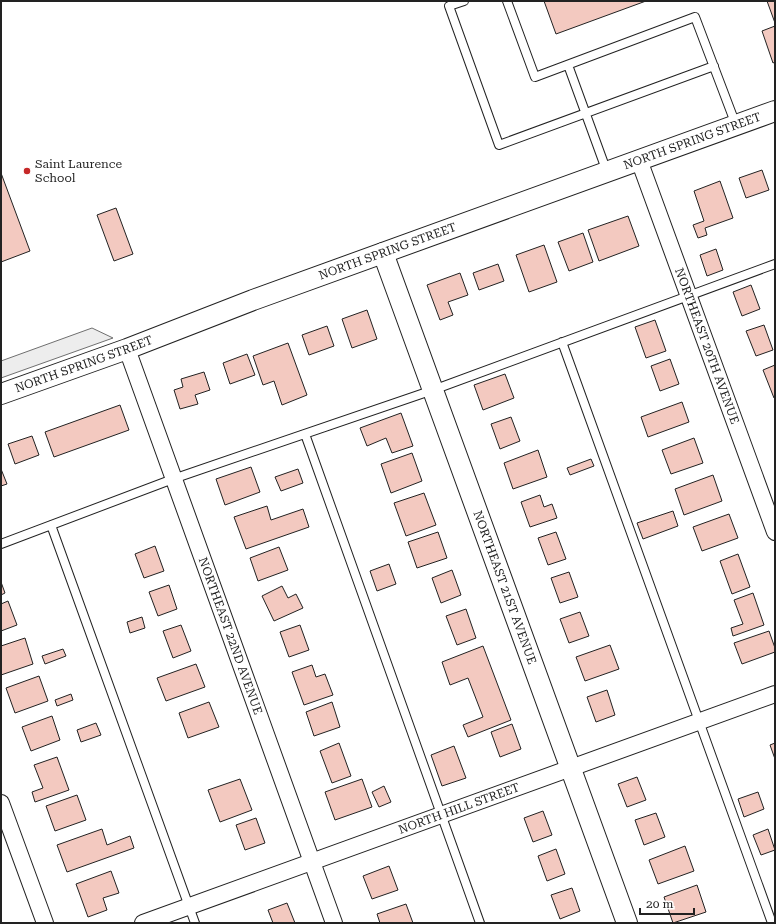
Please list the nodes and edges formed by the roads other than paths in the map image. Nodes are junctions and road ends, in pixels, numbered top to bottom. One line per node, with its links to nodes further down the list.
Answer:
1 (464, 1): 6 (lane)
2 (507, 1): 3 (lane)
3 (568, 64): 4 (lane); 6 (lane)
4 (714, 66): 6 (lane); 7 (lane)
5 (775, 111): 7 (street, NORTH SPRING STREET)
6 (585, 113): 9 (lane)
7 (736, 125): 8 (street, NORTH SPRING STREET)
8 (639, 160): 9 (street, NORTH SPRING STREET); 12 (street, NORTHEAST 20TH AVENUE)
9 (607, 172): 10 (street, NORTH SPRING STREET)
10 (383, 253): 14 (street, NORTH SPRING STREET); 15 (street, NORTHEAST 21ST AVENUE)
11 (775, 264): 12 (lane)
12 (689, 295): 13 (lane); 20 (street, NORTHEAST 20TH AVENUE)
13 (562, 342): 15 (lane); 23 (lane)
14 (127, 349): 16 (street, NORTH SPRING STREET); 18 (street, NORTHEAST 22ND AVENUE)
15 (433, 390): 17 (lane); 24 (street, NORTHEAST 21ST AVENUE)
16 (1, 394)
17 (305, 434): 18 (lane); 26 (lane)
18 (174, 479): 19 (lane); 27 (street, NORTHEAST 22ND AVENUE)
19 (51, 525): 21 (lane); 28 (lane)
20 (775, 532)
21 (1, 544)
22 (775, 694): 23 (street, NORTH HILL STREET)
23 (698, 721): 24 (street, NORTH HILL STREET); 35 (lane)
24 (570, 768): 26 (street, NORTH HILL STREET); 34 (street, NORTHEAST 21ST AVENUE)
25 (1, 803): 29 (street)
26 (441, 815): 27 (street, NORTH HILL STREET); 33 (lane)
27 (311, 862): 28 (street, NORTH HILL STREET); 32 (street, NORTHEAST 22ND AVENUE)
28 (189, 907): 30 (street, NORTH HILL STREET); 31 (lane)
29 (45, 923)
30 (143, 923)
31 (194, 923)
32 (334, 923)
33 (480, 923)
34 (627, 923)
35 (772, 923)

